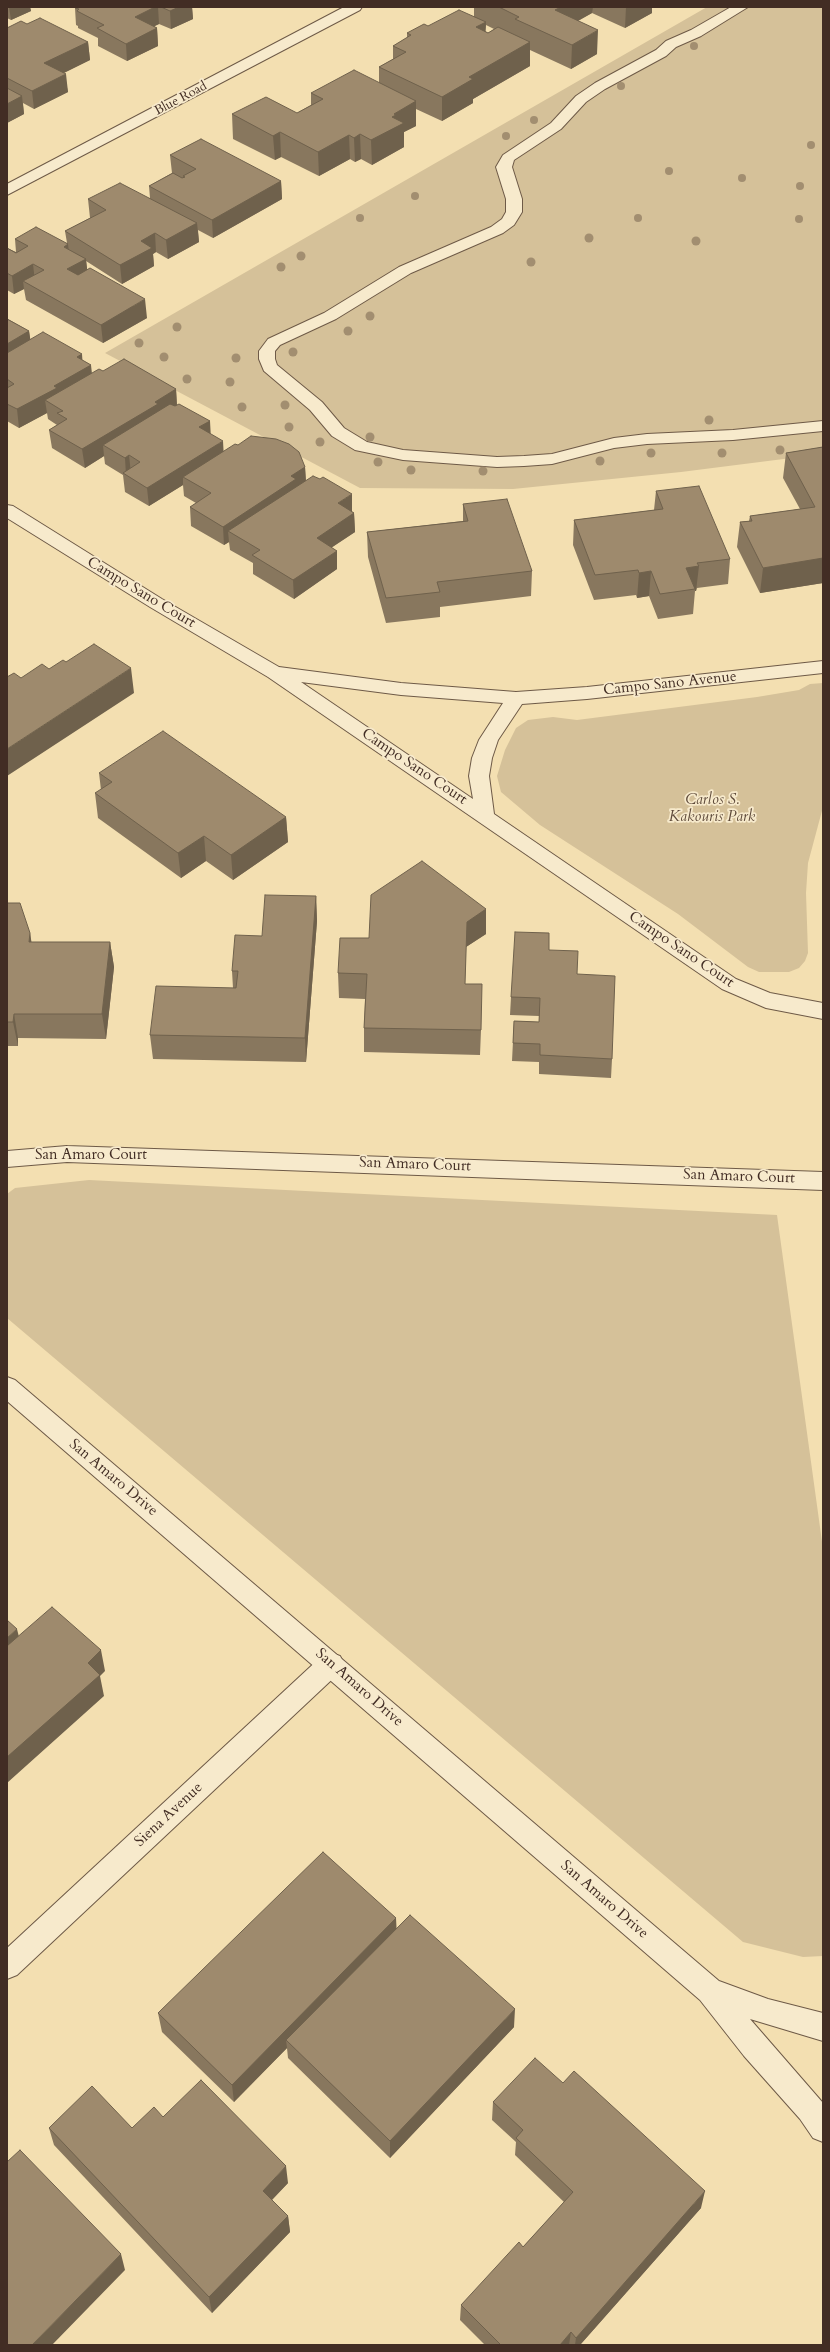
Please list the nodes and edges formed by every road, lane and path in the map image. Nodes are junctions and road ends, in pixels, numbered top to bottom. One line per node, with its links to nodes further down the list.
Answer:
1 (355, 7): 3 (street, Blue Road)
2 (741, 7): 4 (street)
3 (7, 190)
4 (823, 426)
5 (7, 510): 7 (street, Campo Sano Court)
6 (823, 667): 8 (street, Campo Sano Avenue)
7 (275, 673): 8 (street, Campo Sano Avenue); 9 (street, Campo Sano Court)
8 (516, 698): 9 (street)
9 (485, 816): 10 (street, Campo Sano Court)
10 (823, 1011)
11 (7, 1159): 12 (street, San Amaro Court)
12 (823, 1181)
13 (7, 1387): 14 (street, San Amaro Drive)
14 (331, 1664): 15 (street, Siena Avenue); 16 (street, San Amaro Drive)
15 (7, 1966)
16 (710, 1991): 17 (street, San Amaro Drive); 18 (street, San Amaro Drive)
17 (823, 2027)
18 (823, 2128)

